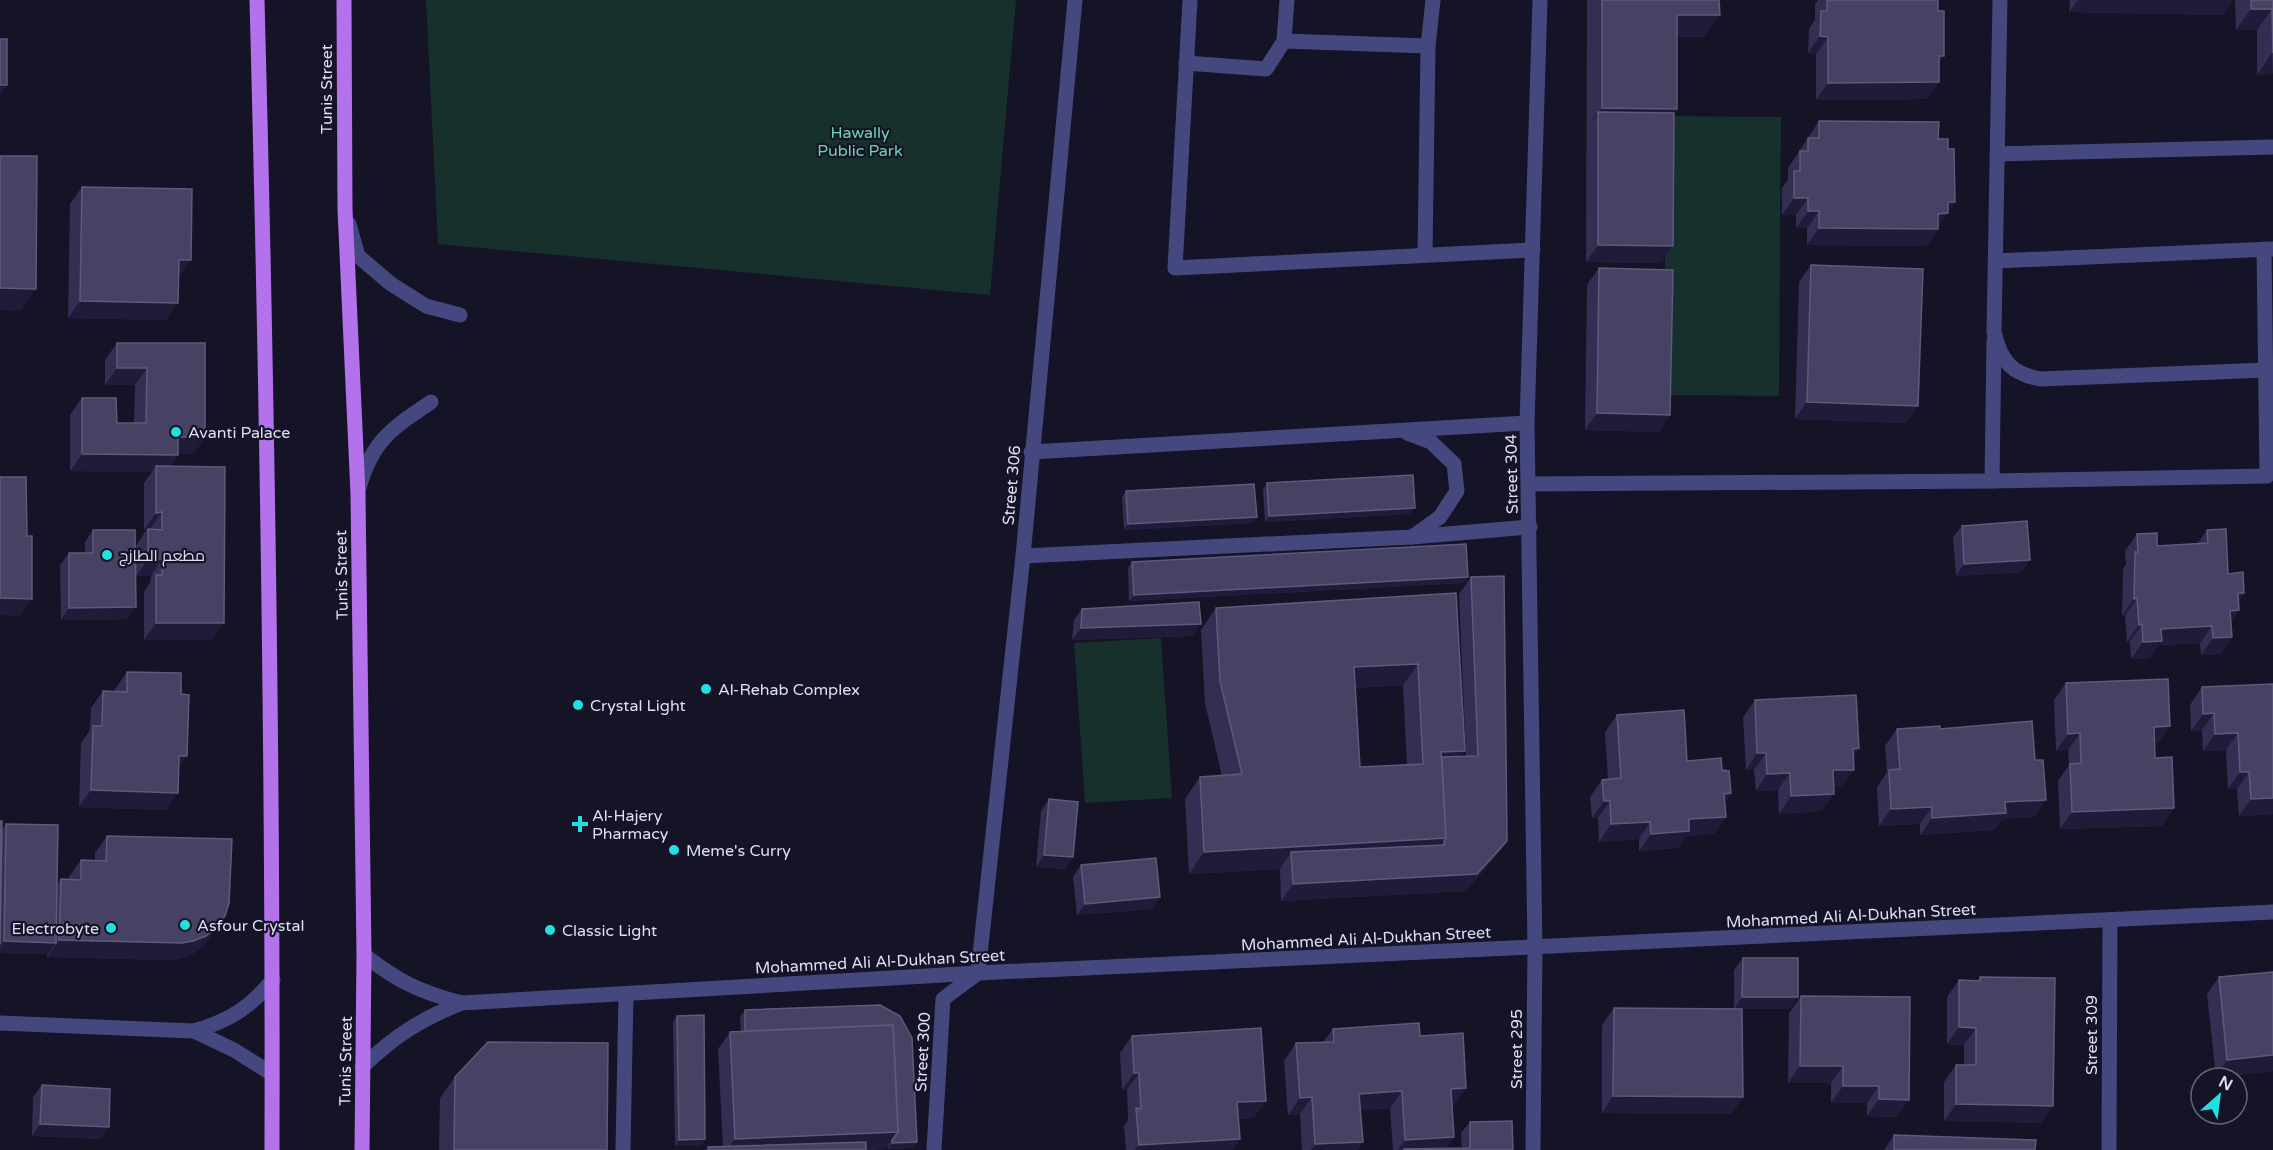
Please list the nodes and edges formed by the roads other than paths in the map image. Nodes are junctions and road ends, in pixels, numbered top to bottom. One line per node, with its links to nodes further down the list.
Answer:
1 (257, 0): 37 (main road)
2 (344, 0): 14 (main road, Tunis Street)
3 (1075, 0): 25 (street, Street 306)
4 (1190, 0): 11 (street)
5 (1287, 0): 9 (street)
6 (1433, 0): 10 (street)
7 (1540, 0): 16 (street, Street 304)
8 (2000, 0): 13 (street)
9 (1284, 41): 10 (street); 11 (street)
10 (1428, 46): 17 (street)
11 (1186, 63): 17 (street)
12 (2273, 147): 13 (street)
13 (1997, 154): 18 (street)
14 (345, 209): 19 (street); 28 (main road, Tunis Street)
15 (2269, 249): 18 (street); 21 (street)
16 (1533, 250): 17 (street); 23 (street, Street 304)
17 (1425, 254)
18 (1996, 261): 20 (street)
19 (460, 315)
20 (1994, 332): 21 (street); 26 (street)
21 (2267, 370): 26 (street)
22 (431, 402): 28 (street)
23 (1527, 423): 24 (street); 27 (street, Street 304)
24 (1402, 431): 25 (street); 30 (street)
25 (1031, 452): 31 (street, Street 306)
26 (1992, 481): 27 (street)
27 (1529, 484): 29 (street, Street 304)
28 (358, 494): 35 (main road, Tunis Street)
29 (1530, 527): 30 (street); 34 (street, Street 304)
30 (1412, 537): 31 (street)
31 (1023, 556): 36 (street, Street 306)
32 (2273, 912): 33 (street, Mohammed Ali Al-Dukhan Street)
33 (2109, 920): 34 (street, Mohammed Ali Al-Dukhan Street); 49 (street, Street 309)
34 (1535, 948): 36 (street, Mohammed Ali Al-Dukhan Street); 48 (street, Street 295)
35 (364, 955): 39 (street, Mohammed Ali Al-Dukhan Street); 42 (main road, Tunis Street)
36 (978, 973): 38 (street, Mohammed Ali Al-Dukhan Street); 47 (street, Street 300)
37 (273, 980): 41 (street); 43 (main road)
38 (626, 995): 39 (street, Mohammed Ali Al-Dukhan Street); 46 (street)
39 (461, 1003): 42 (street, Mohammed Ali Al-Dukhan Street)
40 (0, 1023): 41 (street)
41 (194, 1032): 43 (street)
42 (362, 1067): 45 (main road, Tunis Street)
43 (272, 1074): 44 (main road)
44 (272, 1150)
45 (362, 1150)
46 (623, 1150)
47 (934, 1150)
48 (1533, 1150)
49 (2109, 1150)

